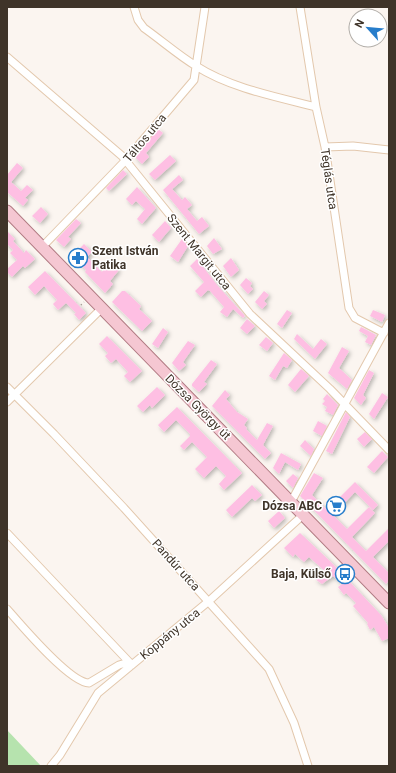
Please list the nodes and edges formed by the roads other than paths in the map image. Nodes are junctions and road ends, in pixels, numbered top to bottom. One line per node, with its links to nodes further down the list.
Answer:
1 (134, 7): 5 (street)
2 (205, 7): 5 (street, Táltos utca)
3 (300, 7): 6 (street, Téglás utca)
4 (7, 57): 9 (street, Szent Margit utca)
5 (196, 67): 6 (street); 9 (street, Táltos utca)
6 (316, 107): 7 (street, Téglás utca)
7 (325, 147): 8 (street); 14 (street, Téglás utca)
8 (389, 150)
9 (126, 161): 11 (street, Táltos utca); 18 (street, Szent Margit utca)
10 (7, 211): 11 (main road, Dózsa György út)
11 (42, 247): 12 (main road, Dózsa György út)
12 (101, 310): 16 (street); 20 (main road, Dózsa György út)
13 (389, 324): 14 (street)
14 (384, 333): 18 (street)
15 (7, 387): 16 (street, Pandúr utca)
16 (15, 395): 17 (street); 23 (street, Pandúr utca)
17 (7, 402)
18 (345, 405): 19 (street, Szent Margit utca); 20 (street)
19 (389, 450)
20 (291, 502): 21 (main road, Dózsa György út)
21 (304, 515): 23 (street, Koppány utca); 24 (main road, Dózsa György út)
22 (7, 533): 26 (street)
23 (209, 602): 26 (street, Koppány utca); 28 (street, Pandúr utca)
24 (389, 603)
25 (7, 609): 26 (street)
26 (131, 663): 27 (street, Koppány utca)
27 (51, 766)
28 (308, 766)

